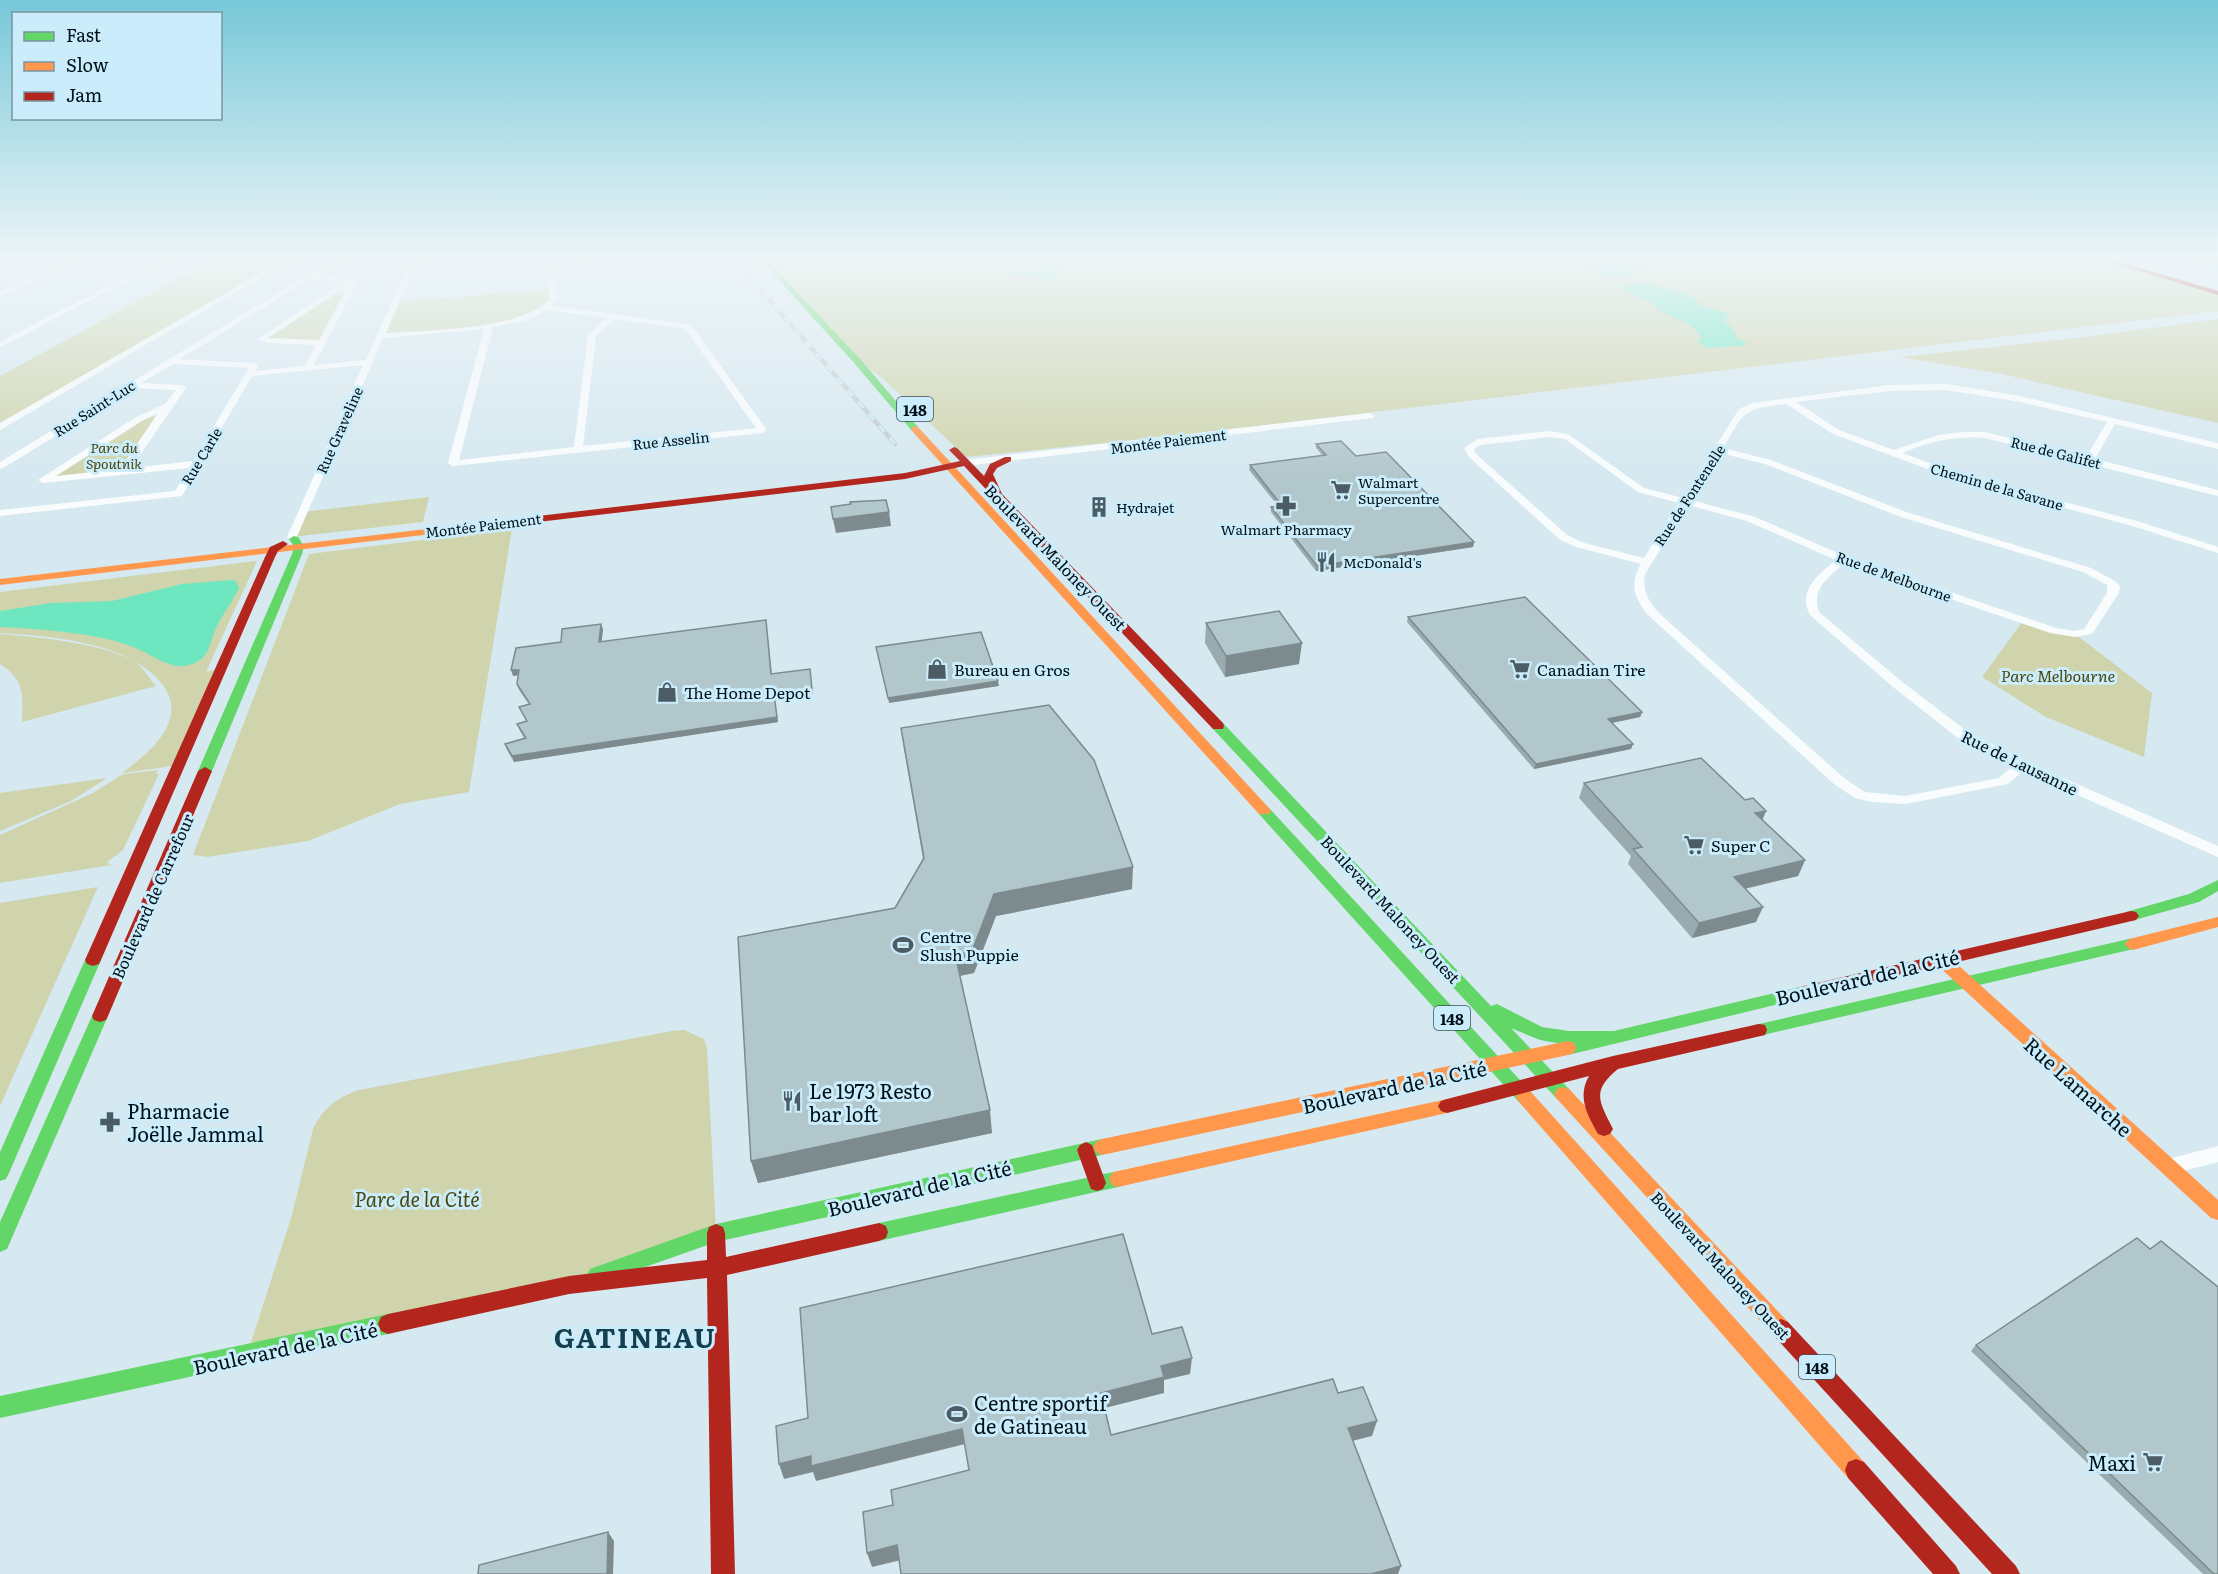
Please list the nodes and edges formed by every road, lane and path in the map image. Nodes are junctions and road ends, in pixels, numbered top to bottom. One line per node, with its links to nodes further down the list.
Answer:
1 (28, 330): 14 (street)
2 (164, 330): 26 (street)
3 (221, 330): 15 (street, Rue Saint-Luc)
4 (275, 330): 13 (street)
5 (329, 330): 13 (street)
6 (382, 330): 12 (street, Rue Graveline)
7 (440, 330): 12 (street)
8 (488, 330): 29 (street, Rue Asselin)
9 (597, 330): 29 (street)
10 (689, 330): 29 (street, Rue Asselin)
11 (829, 330): 17 (main road, Boulevard Maloney Ouest / 148)
12 (380, 336): 16 (street, Rue Graveline)
13 (322, 343): 18 (street)
14 (0, 345)
15 (171, 361): 19 (street); 20 (street, Rue Saint-Luc)
16 (369, 362): 18 (street); 43 (street, Rue Graveline)
17 (858, 362): 23 (main road, Boulevard Maloney Ouest / 148); 36 (main road, Boulevard Maloney Ouest / 148)
18 (308, 368): 19 (street)
19 (250, 374): 35 (street, Rue Carle)
20 (132, 385): 22 (street); 37 (street, Rue Saint-Luc)
21 (1786, 400): 25 (street, Rue de Fontenelle); 30 (street, Rue de Fontenelle); 31 (street, Chemin de la Savane)
22 (166, 406): 38 (street); 38 (street)
23 (922, 415)
24 (1370, 416): 32 (street, Montée Paiement)
25 (2112, 422): 28 (street, Rue de Fontenelle); 33 (street)
26 (0, 427)
27 (943, 438): 34 (main road, Boulevard Maloney Ouest / 148)
28 (2218, 446)
29 (578, 450)
30 (1719, 450): 40 (street, Rue de Fontenelle); 46 (street, Rue de Melbourne)
31 (1894, 454): 33 (street, Rue de Galifet); 45 (street, Chemin de la Savane)
32 (1008, 459): 34 (street, Montée Paiement); 41 (main road)
33 (2089, 461): 39 (street, Rue de Galifet)
34 (965, 463): 36 (main road, Montée Paiement); 41 (main road, Boulevard Maloney Ouest / 148)
35 (196, 464): 38 (street); 42 (street, Rue Carle)
36 (947, 465): 43 (main road, Montée Paiement); 60 (main road, Boulevard Maloney Ouest / 148)
37 (0, 466)
38 (123, 472)
39 (2218, 493)
40 (1687, 501): 46 (street, Rue de Melbourne); 47 (street, Rue de Fontenelle); 47 (street, Rue de Melbourne)
41 (1003, 502): 54 (main road, Boulevard Maloney Ouest / 148)
42 (0, 513)
43 (296, 542): 44 (main road); 48 (main road, Montée Paiement); 71 (main road, Boulevard de Carrefour)
44 (274, 549): 49 (main road); 67 (main road, Boulevard de Carrefour)
45 (2218, 550)
46 (1843, 559): 50 (street, Rue de Lausanne)
47 (1646, 562): 50 (street, Rue de Fontenelle)
48 (0, 572)
49 (0, 582)
50 (2022, 765): 51 (street, Rue de Lausanne)
51 (2218, 852)
52 (2218, 885): 55 (main road, Boulevard de la Cité)
53 (2218, 922): 56 (main road, Boulevard de la Cité)
54 (1425, 945): 57 (main road); 58 (main road, Boulevard Maloney Ouest / 148)
55 (1941, 959): 56 (main road, Rue Lamarche); 57 (main road, Boulevard de la Cité)
56 (1967, 983): 59 (main road, Boulevard de la Cité); 66 (main road, Rue Lamarche)
57 (1618, 1037): 58 (main road, Boulevard de la Cité)
58 (1527, 1057): 60 (main road, Boulevard de la Cité); 61 (main road, Boulevard Maloney Ouest / 148)
59 (1613, 1063): 61 (main road, Boulevard de la Cité); 65 (main road)
60 (1494, 1064): 62 (main road, Boulevard Maloney Ouest / 148); 63 (main road, Boulevard de la Cité)
61 (1548, 1080): 62 (main road, Boulevard de la Cité); 65 (main road, Boulevard Maloney Ouest / 148)
62 (1517, 1088): 68 (main road, Boulevard de la Cité); 76 (main road, Boulevard Maloney Ouest / 148)
63 (1086, 1150): 68 (main road); 70 (main road, Boulevard de la Cité)
64 (2218, 1154): 66 (street)
65 (1624, 1161): 77 (main road, Boulevard Maloney Ouest / 148)
66 (2169, 1167): 69 (main road, Rue Lamarche)
67 (0, 1173)
68 (1097, 1183): 72 (main road, Boulevard de la Cité)
69 (2218, 1212)
70 (716, 1233): 72 (main road); 73 (main road, Boulevard de la Cité)
71 (0, 1243)
72 (717, 1268): 73 (main road, Boulevard de la Cité); 75 (main road)
73 (569, 1285): 74 (main road, Boulevard de la Cité)
74 (0, 1407)
75 (723, 1574)
76 (1948, 1574)
77 (2008, 1574)

